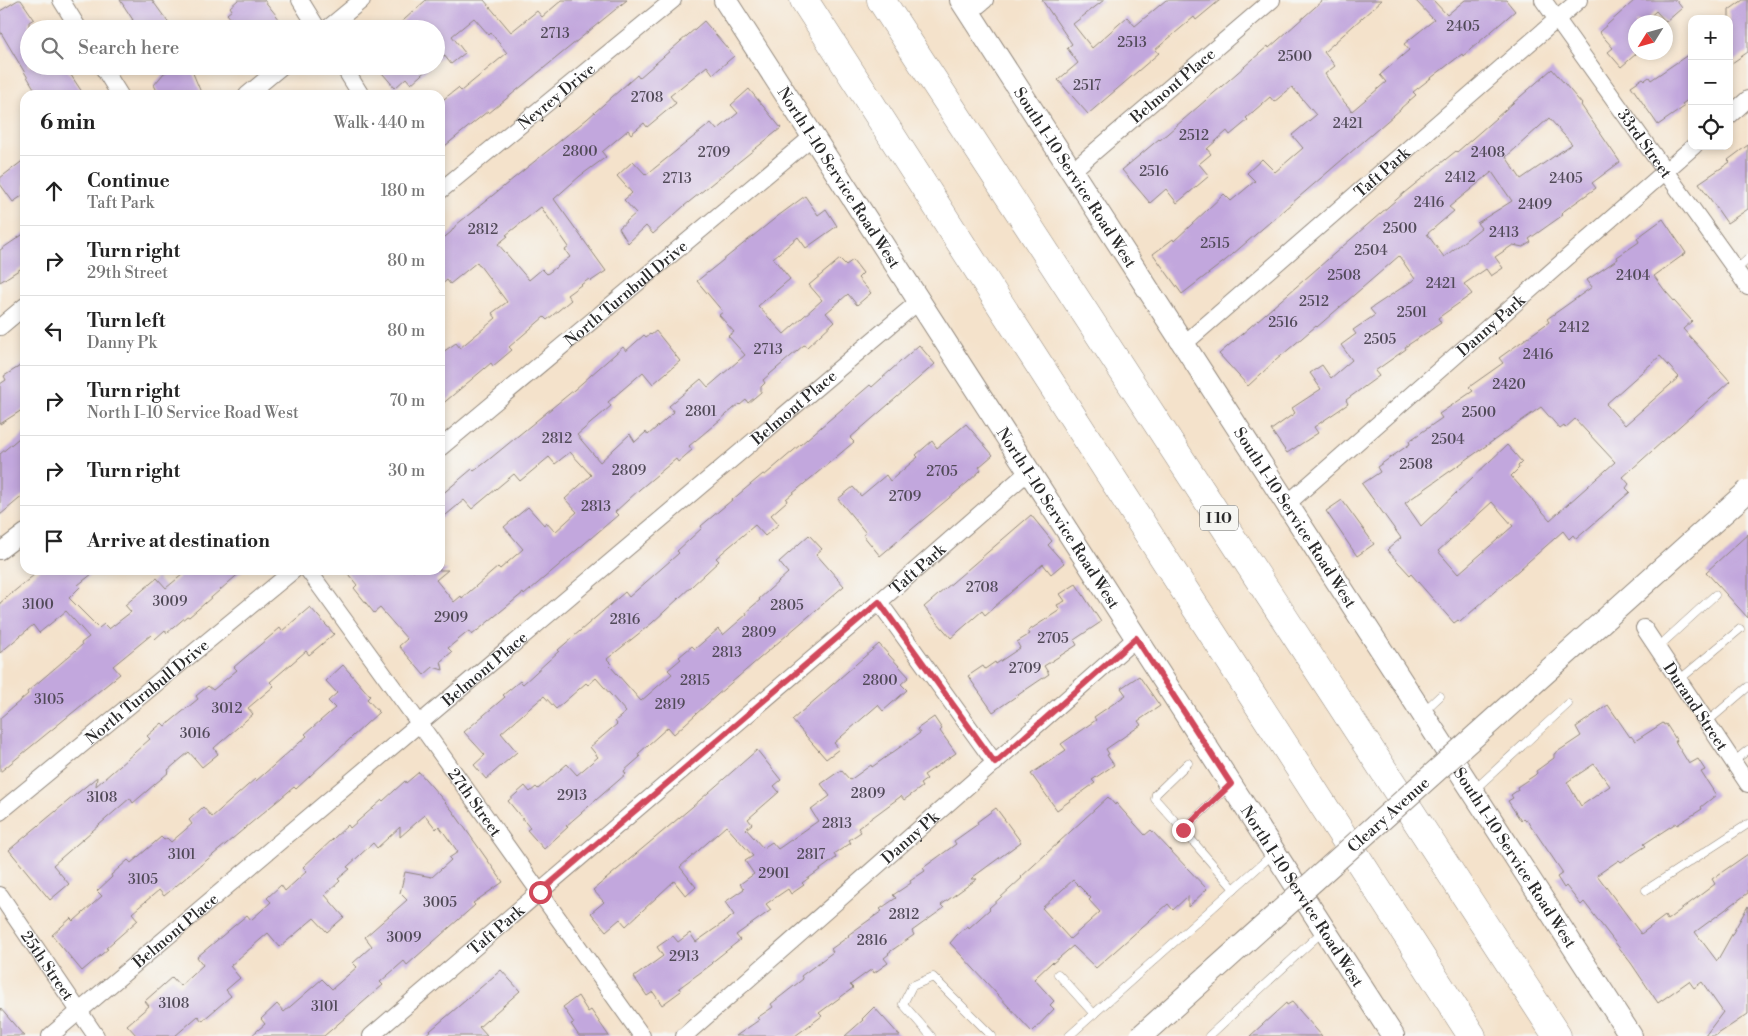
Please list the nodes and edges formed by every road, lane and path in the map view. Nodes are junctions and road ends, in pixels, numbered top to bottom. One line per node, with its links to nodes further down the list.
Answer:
1 (61, 0): 12 (street)
2 (300, 0): 13 (street)
3 (362, 0): 14 (street)
4 (672, 0): 28 (street, Neyrey Drive)
5 (724, 0): 24 (street, North I-10 Service Road West)
6 (804, 0): 87 (highway)
7 (881, 0): 88 (highway, I 10)
8 (1272, 0): 26 (street, Belmont Place)
9 (1543, 0): 15 (street, 33rd Street)
10 (1580, 0): 15 (street, Taft Park)
11 (972, 4): 26 (street, South I-10 Service Road West)
12 (73, 20)
13 (312, 20)
14 (338, 20)
15 (1556, 20): 27 (street, 33rd Street); 35 (street, Taft Park)
16 (108, 75): 19 (street)
17 (271, 75): 20 (street)
18 (349, 75): 21 (street)
19 (117, 90)
20 (253, 90)
21 (358, 90)
22 (1748, 99): 23 (street)
23 (1733, 112)
24 (812, 137): 32 (street, North I-10 Service Road West); 36 (street, North Turnbull Drive)
25 (1690, 150): 27 (street, Danny Park)
26 (1072, 171): 35 (street, South I-10 Service Road West)
27 (1665, 172): 30 (street, 33rd Street); 39 (street, Danny Park)
28 (445, 187)
29 (1748, 259): 30 (lane)
30 (1736, 270): 31 (street, 33rd Street)
31 (1748, 287)
32 (919, 301): 37 (street, North I-10 Service Road West); 56 (street, Belmont Place)
33 (20, 310): 34 (street)
34 (0, 327)
35 (1184, 344): 39 (street, South I-10 Service Road West)
36 (445, 444)
37 (1029, 471): 45 (street, Taft Park); 48 (street, North I-10 Service Road West)
38 (1748, 491): 84 (street, Cleary Avenue, bridge)
39 (1287, 504): 54 (street, South I-10 Service Road West)
40 (20, 536): 41 (street)
41 (0, 551)
42 (288, 575): 64 (street, North Turnbull Drive)
43 (312, 575): 56 (street, 27th Street)
44 (1715, 595): 49 (lane)
45 (879, 602): 59 (street); 70 (street, Taft Park)
46 (1644, 628): 49 (street, Durand Street)
47 (1740, 629): 50 (lane)
48 (1136, 638): 59 (street, Danny Pk); 61 (street, North I-10 Service Road West)
49 (1657, 648): 50 (street, Durand Street)
50 (1679, 680): 55 (street, Durand Street)
51 (1748, 687): 55 (lane)
52 (1440, 696): 54 (lane)
53 (1568, 704): 63 (lane)
54 (1422, 712): 63 (street, South I-10 Service Road West)
55 (1707, 722): 58 (street, Durand Street)
56 (419, 723): 70 (street, 27th Street); 74 (street, Belmont Place)
57 (1748, 750): 58 (lane)
58 (1733, 762): 62 (street, Durand Street)
59 (995, 763): 80 (street, Danny Pk)
60 (1188, 763): 66 (lane)
61 (1231, 784): 66 (lane); 67 (street, North I-10 Service Road West)
62 (1748, 784)
63 (1473, 791): 89 (street, South I-10 Service Road West)
64 (0, 812)
65 (1748, 824): 69 (lane)
66 (1183, 830): 68 (lane)
67 (1275, 852): 68 (lane); 72 (street, North I-10 Service Road West)
68 (1234, 889): 75 (lane)
69 (1646, 890)
70 (540, 892): 78 (street, Taft Park); 79 (street, 27th Street)
71 (0, 895): 74 (street, 25th Street)
72 (1325, 930): 85 (lane); 86 (street, North I-10 Service Road West)
73 (1058, 974): 75 (lane)
74 (79, 1012): 76 (street, Belmont Place); 77 (street, 25th Street)
75 (1094, 1014): 83 (lane)
76 (50, 1036)
77 (96, 1036)
78 (371, 1036)
79 (642, 1036)
80 (684, 1036)
81 (931, 1036): 82 (lane)
82 (992, 1036)
83 (1069, 1036)
84 (1141, 1036)
85 (1209, 1036)
86 (1393, 1036)
87 (1472, 1036)
88 (1556, 1036)
89 (1631, 1036)

